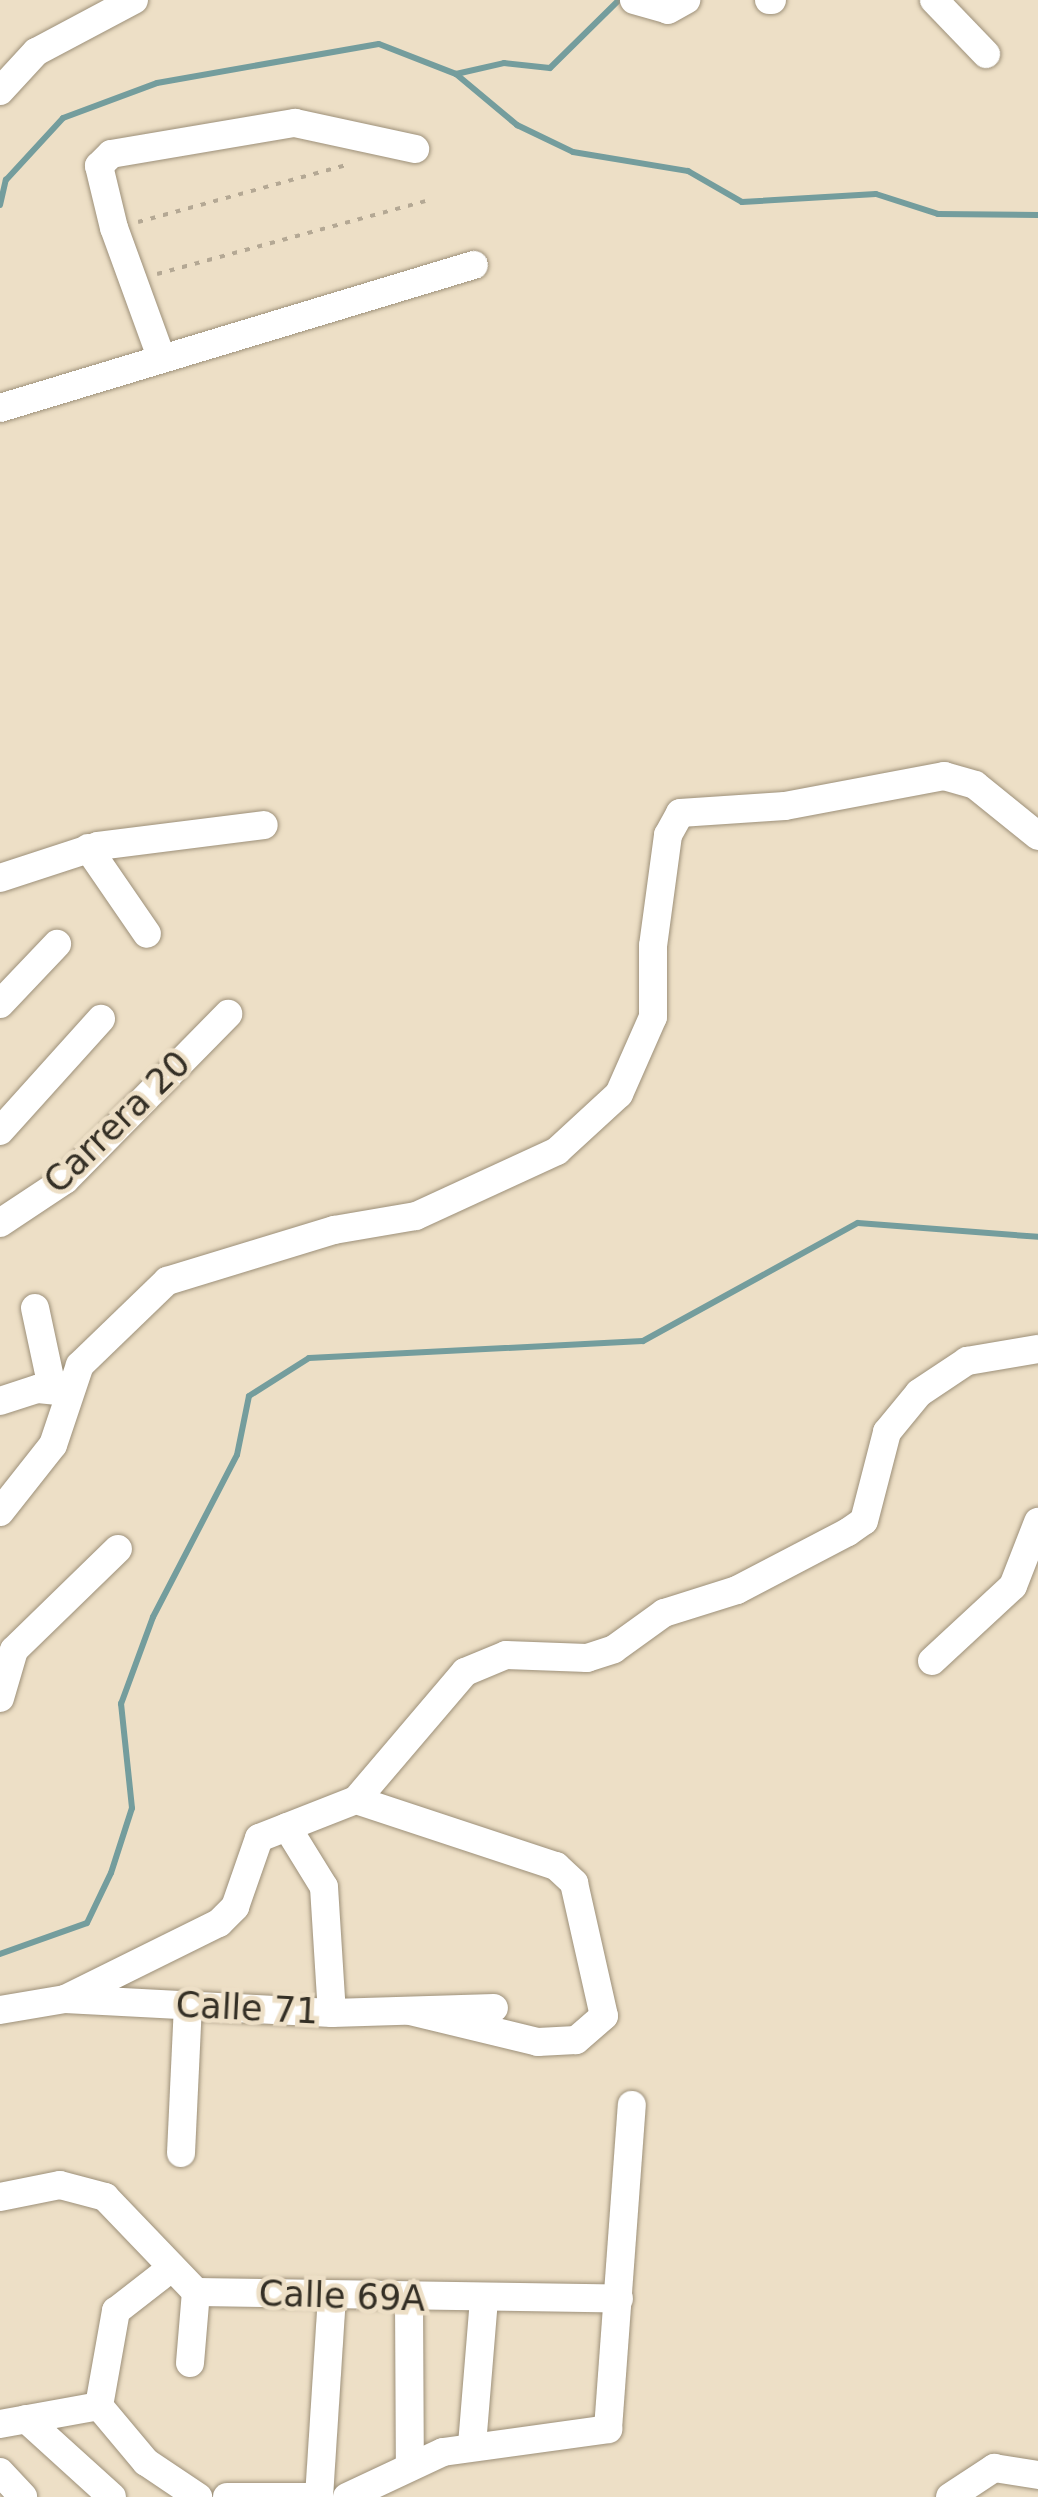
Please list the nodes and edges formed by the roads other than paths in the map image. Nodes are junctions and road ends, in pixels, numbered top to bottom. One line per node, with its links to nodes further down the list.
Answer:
1 (134, 0): 6 (street)
2 (634, 0): 3 (street)
3 (686, 0)
4 (934, 0): 5 (street)
5 (986, 54)
6 (0, 91)
7 (415, 149): 9 (street)
8 (474, 265): 9 (street)
9 (161, 356): 10 (street)
10 (0, 408)
11 (264, 824): 13 (street)
12 (1038, 836): 24 (street)
13 (88, 848): 14 (street); 15 (street)
14 (0, 878)
15 (147, 934)
16 (56, 944): 17 (street)
17 (0, 1004)
18 (228, 1014): 21 (street, Carrera 20)
19 (101, 1019): 20 (street)
20 (0, 1132)
21 (0, 1223)
22 (35, 1308): 24 (street)
23 (1038, 1349): 31 (street)
24 (60, 1390): 25 (street); 26 (street)
25 (0, 1401)
26 (0, 1512)
27 (1038, 1522): 29 (street)
28 (118, 1549): 30 (street)
29 (932, 1661)
30 (0, 1698)
31 (356, 1800): 32 (street); 37 (street)
32 (287, 1827): 33 (street); 38 (street)
33 (65, 2000): 34 (street, Calle 71); 36 (street, Calle 71)
34 (188, 2006): 38 (street, Calle 71); 40 (street)
35 (494, 2008): 37 (street, Calle 71)
36 (0, 2010)
37 (410, 2010): 38 (street, Calle 71)
38 (332, 2013)
39 (632, 2106): 46 (street)
40 (181, 2153)
41 (0, 2198): 42 (street)
42 (170, 2268): 43 (street); 49 (street)
43 (196, 2292): 44 (street, Calle 69A); 48 (street)
44 (332, 2296): 45 (street, Calle 69A); 61 (street)
45 (409, 2299): 47 (street, Calle 69A); 52 (street)
46 (619, 2299): 47 (street, Calle 69A); 51 (street)
47 (484, 2300): 51 (street)
48 (190, 2363)
49 (99, 2406): 50 (street); 58 (street)
50 (13, 2421): 57 (street)
51 (472, 2446): 52 (street)
52 (410, 2467): 55 (street)
53 (0, 2472): 56 (street)
54 (1038, 2475): 62 (street)
55 (352, 2496)
56 (22, 2497)
57 (112, 2497)
58 (198, 2497)
59 (228, 2497): 60 (street)
60 (312, 2497)
61 (319, 2497)
62 (950, 2497)

